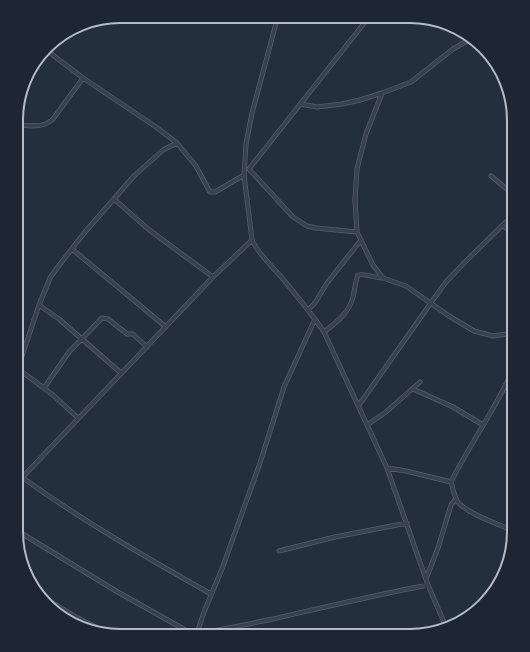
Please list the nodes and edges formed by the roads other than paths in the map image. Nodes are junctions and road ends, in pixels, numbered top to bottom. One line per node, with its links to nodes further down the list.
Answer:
1 (276, 23): 10 (street)
2 (364, 23): 7 (street)
3 (466, 41): 6 (street)
4 (50, 53): 5 (street)
5 (83, 78): 8 (street); 9 (street)
6 (382, 93): 7 (street); 19 (street)
7 (300, 104): 11 (street)
8 (23, 125)
9 (177, 143): 12 (street); 15 (street)
10 (245, 166): 11 (street); 12 (street)
11 (249, 169): 19 (street)
12 (244, 175): 20 (street)
13 (491, 176): 14 (street)
14 (507, 190)
15 (114, 199): 22 (street); 23 (street)
16 (507, 221): 17 (street)
17 (503, 225): 18 (street); 25 (street)
18 (507, 229)
19 (357, 232): 21 (street)
20 (252, 240): 23 (street); 27 (street)
21 (361, 240): 24 (street); 27 (street)
22 (72, 248): 26 (street); 29 (street)
23 (213, 277): 29 (street)
24 (383, 278): 25 (street); 30 (street)
25 (431, 303): 31 (street); 41 (street)
26 (39, 305): 32 (street); 34 (street)
27 (308, 310): 28 (street)
28 (315, 319): 30 (street); 55 (street)
29 (166, 327): 33 (street)
30 (324, 332): 41 (street)
31 (507, 334)
32 (82, 338): 33 (street); 36 (street); 39 (street)
33 (147, 346): 36 (street)
34 (23, 351)
35 (23, 372): 39 (street)
36 (121, 373): 42 (street)
37 (507, 380): 44 (street)
38 (420, 382): 40 (street)
39 (44, 388): 42 (street)
40 (413, 389): 43 (street); 44 (street)
41 (359, 405): 43 (street)
42 (78, 418): 46 (street)
43 (366, 424): 45 (street)
44 (483, 425): 47 (street)
45 (387, 468): 47 (street); 49 (street)
46 (23, 478): 55 (street)
47 (451, 482): 48 (street)
48 (456, 498): 50 (street); 53 (street)
49 (407, 522): 52 (street); 53 (street)
50 (507, 528)
51 (23, 534): 59 (street)
52 (279, 551)
53 (426, 579): 54 (street)
54 (428, 585): 57 (street); 61 (street)
55 (211, 594): 60 (street)
56 (56, 605): 58 (street)
57 (444, 623)
58 (90, 624)
59 (182, 629)
60 (198, 629)
61 (226, 629)

